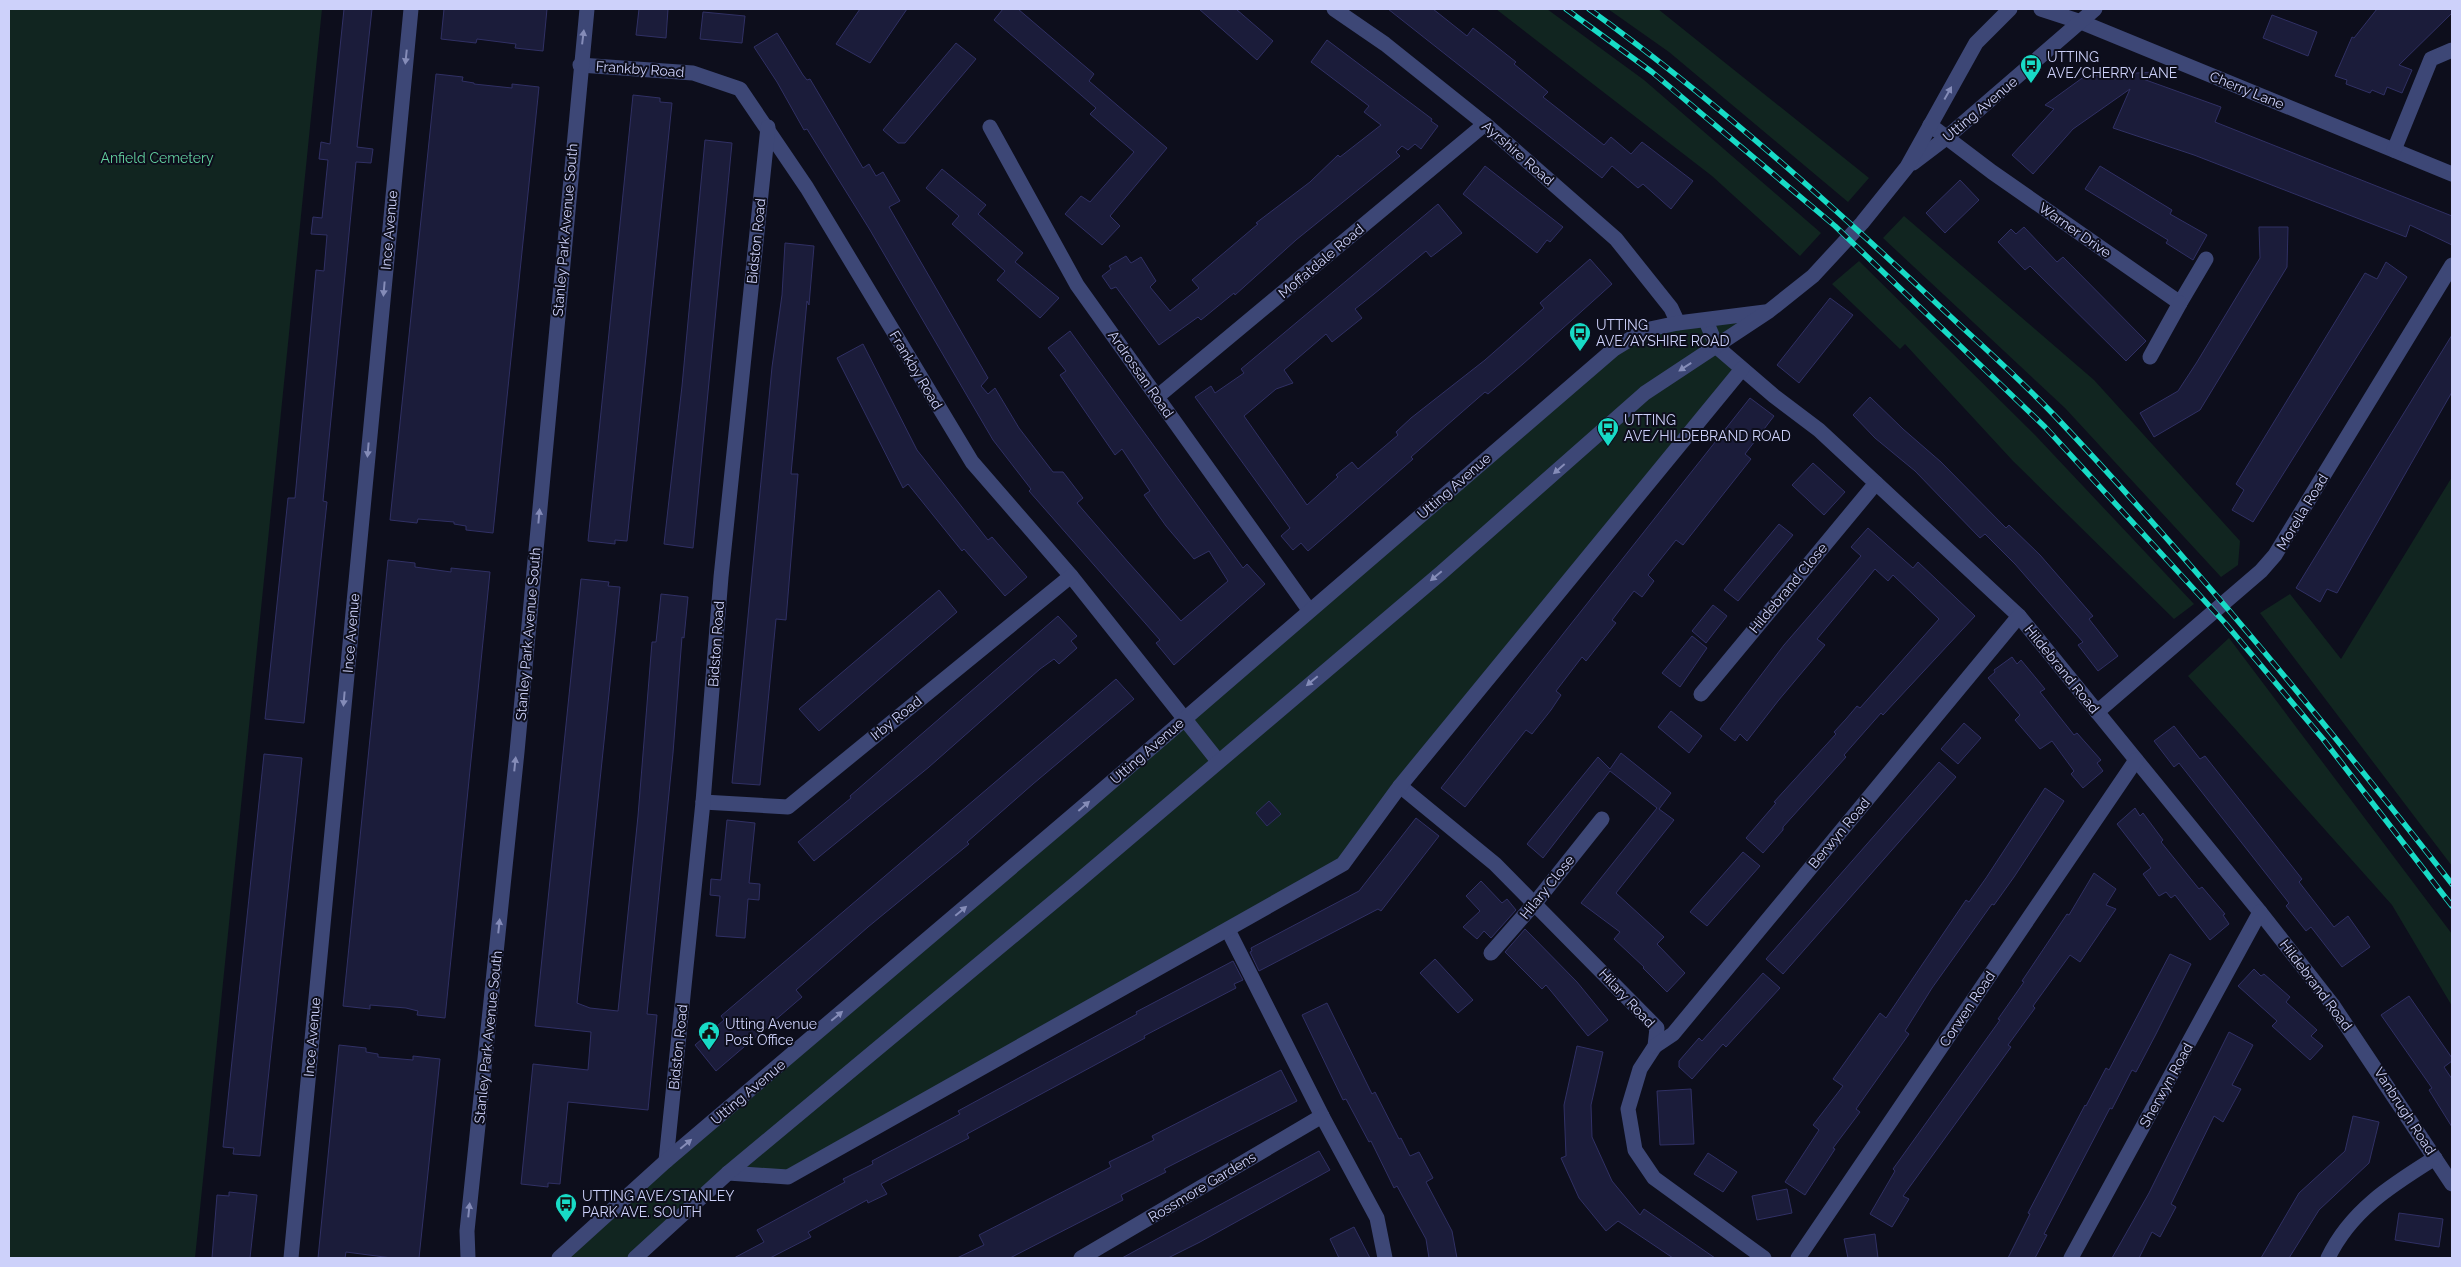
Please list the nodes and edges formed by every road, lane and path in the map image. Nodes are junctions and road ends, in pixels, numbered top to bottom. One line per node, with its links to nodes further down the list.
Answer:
1 (411, 9): 51 (street, Ince Avenue, one-way to 51)
2 (587, 9): 9 (street, Stanley Park Avenue South, one-way to 2)
3 (1334, 9): 10 (street, Ayrshire Road)
4 (2010, 9): 11 (street, Utting Avenue, one-way to 4)
5 (2041, 9): 7 (street, Cherry Lane)
6 (2095, 9): 7 (street, Utting Avenue)
7 (2081, 22): 14 (street, Utting Avenue); 15 (street, Cherry Lane)
8 (2452, 50): 15 (street)
9 (580, 65): 12 (street, Frankby Road); 52 (street, Stanley Park Avenue South, one-way to 9)
10 (1485, 124): 23 (street, Ayrshire Road); 27 (street, Moffatdale Road)
11 (1930, 125): 14 (street, Warner Drive); 16 (street, Utting Avenue)
12 (768, 127): 29 (street, Frankby Road); 38 (street, Bidston Road)
13 (990, 127): 27 (street, Ardrossan Road)
14 (1946, 138): 16 (street, Utting Avenue); 20 (street, Warner Drive)
15 (2394, 150): 17 (street, Cherry Lane)
16 (1908, 167): 21 (street, Utting Avenue)
17 (2452, 174)
18 (2206, 259): 20 (street)
19 (2452, 266): 33 (street, Morella Road)
20 (2180, 303): 25 (street)
21 (1769, 311): 22 (street, Utting Avenue); 24 (street, Utting Avenue)
22 (1706, 321): 23 (street, Utting Avenue); 24 (street)
23 (1678, 323): 30 (street, Utting Avenue)
24 (1717, 346): 26 (street, Hildebrand Road); 36 (street, Utting Avenue, one-way to 36)
25 (2150, 357)
26 (1742, 369): 28 (street, Hildebrand Road); 37 (street)
27 (1157, 397): 30 (street, Ardrossan Road)
28 (1876, 483): 31 (street, Hildebrand Road); 32 (street, Hildebrand Close)
29 (1071, 576): 34 (street, Frankby Road); 38 (street, Irby Road)
30 (1309, 610): 34 (street, Utting Avenue)
31 (2019, 616): 33 (street, Hildebrand Road); 45 (street, Berwyn Road)
32 (1701, 694)
33 (2097, 712): 35 (street, Hildebrand Road)
34 (1184, 719): 36 (street, Frankby Road); 48 (street, Utting Avenue, one-way to 34)
35 (2136, 760): 41 (street, Hildebrand Road); 58 (street, Corwen Road)
36 (1218, 761): 49 (street, Utting Avenue)
37 (1400, 786): 40 (street, Hilary Road); 42 (street)
38 (703, 802): 48 (street, Bidston Road)
39 (1602, 819): 40 (street, Hilary Close)
40 (1535, 903): 43 (street, Hilary Close); 45 (street, Hilary Road)
41 (2260, 912): 44 (street, Hildebrand Road); 59 (street, Sherwyn Road)
42 (1228, 930): 46 (street); 49 (street)
43 (1491, 953)
44 (2357, 1040): 47 (street, Vanbrugh Road)
45 (1655, 1046): 57 (street, Hilary Road)
46 (1322, 1116): 55 (street, Rossmore Gardens); 56 (street)
47 (2436, 1158): 50 (street, Vanbrugh Road); 60 (street)
48 (666, 1161): 53 (street, Utting Avenue)
49 (728, 1172): 54 (street, Utting Avenue)
50 (2452, 1184)
51 (291, 1258)
52 (468, 1258)
53 (559, 1258)
54 (635, 1258)
55 (1082, 1258)
56 (1385, 1258)
57 (1764, 1258)
58 (1798, 1258)
59 (2071, 1258)
60 (2328, 1258)

